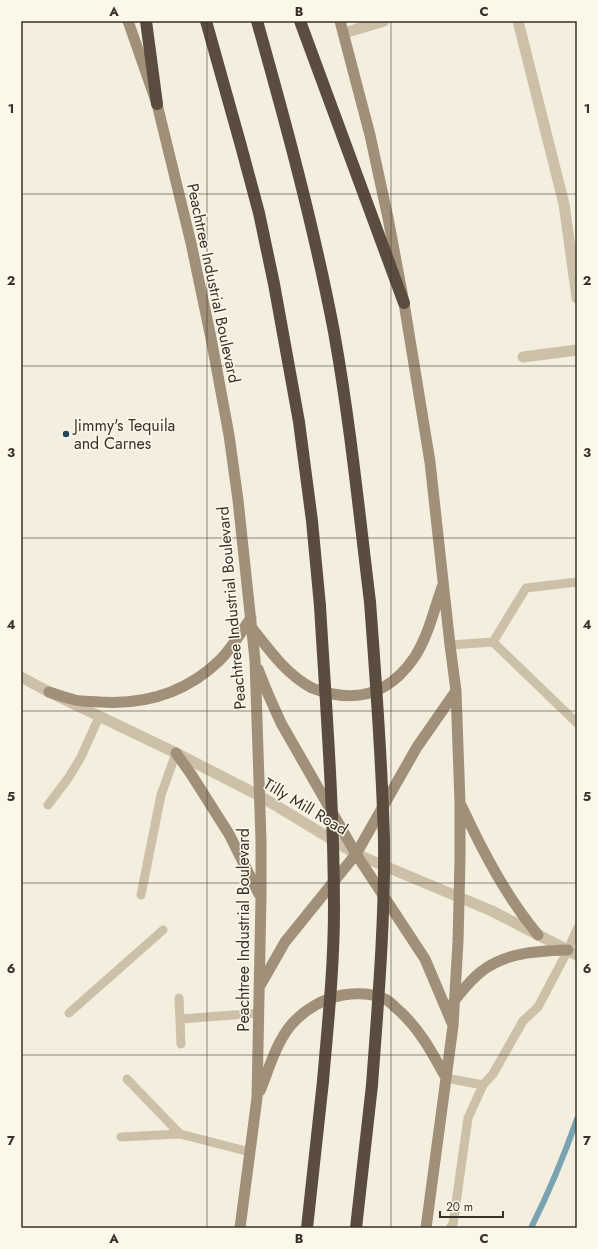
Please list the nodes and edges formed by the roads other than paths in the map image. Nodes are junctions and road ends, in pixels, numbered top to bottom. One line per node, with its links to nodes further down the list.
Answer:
1 (128, 21): 10 (main road, Peachtree Industrial Boulevard)
2 (146, 21): 10 (highway)
3 (206, 21): 54 (highway, bridge)
4 (257, 21): 55 (highway, bridge)
5 (300, 21): 12 (highway)
6 (340, 21): 9 (main road)
7 (384, 21): 9 (street)
8 (518, 21): 11 (street)
9 (344, 34): 12 (main road)
10 (157, 104): 17 (main road, Peachtree Industrial Boulevard)
11 (577, 298)
12 (404, 303): 15 (main road)
13 (577, 350): 14 (street)
14 (523, 357)
15 (443, 582): 17 (main road); 19 (main road)
16 (577, 582): 18 (lane)
17 (251, 623): 20 (main road, Peachtree Industrial Boulevard); 23 (main road)
18 (493, 642): 19 (lane); 25 (lane)
19 (450, 645): 22 (main road)
20 (255, 660): 27 (main road, Peachtree Industrial Boulevard); 30 (main road)
21 (21, 677): 23 (street, Tilly Mill Road)
22 (456, 691): 28 (main road); 30 (main road)
23 (49, 692): 24 (street, Tilly Mill Road)
24 (99, 716): 26 (street, Tilly Mill Road); 29 (lane)
25 (577, 723)
26 (176, 754): 27 (street, Tilly Mill Road); 31 (lane); 32 (main road)
27 (260, 796): 30 (street, Tilly Mill Road); 32 (main road, Peachtree Industrial Boulevard)
28 (460, 803): 33 (main road); 36 (main road)
29 (48, 805)
30 (356, 854): 33 (street, Tilly Mill Road); 38 (main road); 44 (main road)
31 (141, 895)
32 (261, 897): 38 (main road, Peachtree Industrial Boulevard)
33 (460, 897): 36 (street, Tilly Mill Road); 40 (main road)
34 (577, 929): 37 (lane)
35 (163, 930): 41 (lane)
36 (538, 935): 37 (street, Tilly Mill Road)
37 (573, 952): 40 (main road); 48 (lane)
38 (260, 986): 42 (main road, Peachtree Industrial Boulevard)
39 (179, 998): 43 (lane)
40 (454, 1001): 44 (main road)
41 (69, 1013)
42 (259, 1013): 43 (lane); 49 (main road, Peachtree Industrial Boulevard)
43 (180, 1019): 45 (lane)
44 (453, 1026): 46 (main road)
45 (181, 1044)
46 (446, 1078): 48 (lane); 49 (main road); 56 (main road)
47 (127, 1079): 50 (lane)
48 (483, 1085): 57 (lane)
49 (257, 1098): 52 (main road, Peachtree Industrial Boulevard)
50 (180, 1134): 51 (lane); 52 (lane)
51 (121, 1137)
52 (250, 1152): 53 (main road, Peachtree Industrial Boulevard)
53 (240, 1228)
54 (307, 1228)
55 (356, 1228)
56 (426, 1228)
57 (450, 1228)

